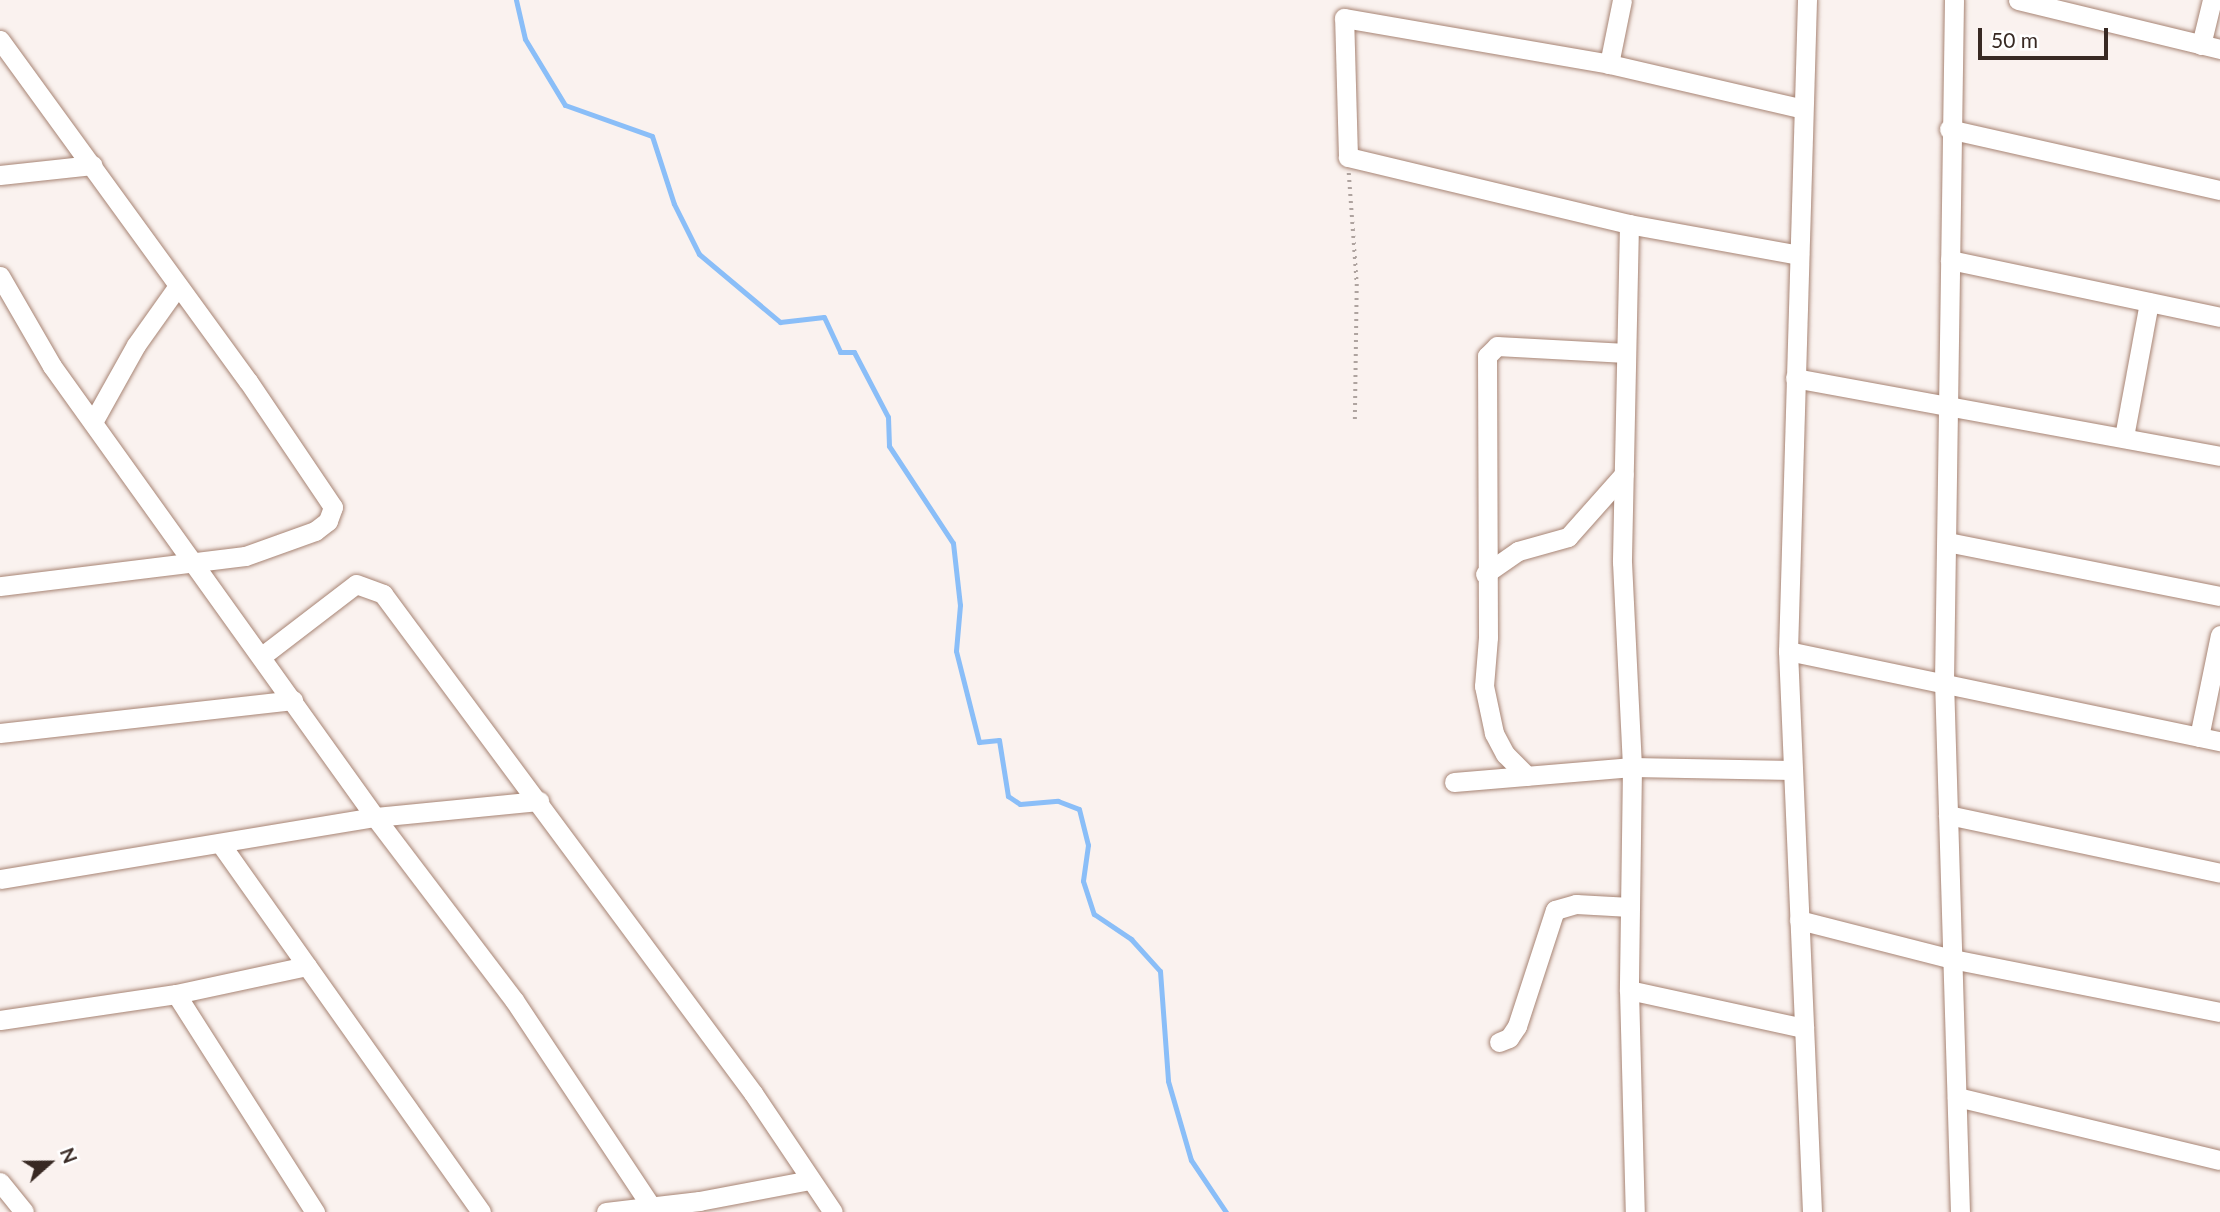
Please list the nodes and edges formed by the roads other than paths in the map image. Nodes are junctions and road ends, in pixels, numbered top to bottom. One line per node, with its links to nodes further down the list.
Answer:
1 (1622, 0): 8 (street)
2 (1807, 0): 9 (street)
3 (1954, 0): 10 (street)
4 (2018, 0): 7 (street)
5 (2213, 0): 7 (street)
6 (0, 40): 11 (street)
7 (2211, 47)
8 (1609, 64): 9 (street); 14 (street)
9 (1800, 108): 15 (street)
10 (1949, 129): 13 (street); 16 (street)
11 (92, 165): 12 (street); 18 (street)
12 (0, 175)
13 (2220, 190)
14 (1629, 224): 15 (street); 21 (street)
15 (1799, 255): 22 (street)
16 (1950, 260): 19 (street); 23 (street)
17 (0, 276): 24 (street)
18 (178, 286): 24 (street); 29 (street)
19 (2149, 302): 20 (street); 25 (street)
20 (2220, 317)
21 (1626, 353): 27 (street); 30 (street)
22 (1795, 378): 23 (street); 34 (street)
23 (1950, 404): 25 (street); 28 (street)
24 (93, 422): 29 (street)
25 (2124, 437): 26 (street)
26 (2220, 456)
27 (1624, 474): 30 (street); 41 (street)
28 (1947, 542): 32 (street); 36 (street)
29 (194, 561): 31 (street); 35 (street)
30 (1485, 574): 43 (street)
31 (0, 586)
32 (2220, 596)
33 (2220, 635): 39 (street)
34 (1788, 651): 36 (street); 42 (street)
35 (262, 656): 37 (street); 45 (street)
36 (1944, 680): 39 (street); 46 (street)
37 (293, 701): 38 (street); 47 (street)
38 (0, 733)
39 (2199, 737): 40 (street)
40 (2220, 741)
41 (1632, 767): 42 (street); 43 (street); 51 (street)
42 (1791, 770): 52 (street)
43 (1527, 776): 44 (street)
44 (1454, 782)
45 (539, 801): 47 (street); 63 (street)
46 (1948, 815): 49 (street); 53 (street)
47 (375, 817): 48 (street); 65 (street)
48 (222, 846): 50 (street); 54 (street)
49 (2220, 873)
50 (0, 879)
51 (1630, 907): 55 (street); 60 (street)
52 (1799, 920): 53 (street); 59 (street)
53 (1952, 959): 57 (street); 61 (street)
54 (307, 967): 56 (street); 68 (street)
55 (1629, 990): 59 (street); 71 (street)
56 (176, 994): 58 (street); 67 (street)
57 (2220, 1012)
58 (0, 1020)
59 (1804, 1028): 72 (street)
60 (1499, 1042)
61 (1956, 1097): 62 (street); 73 (street)
62 (2220, 1160)
63 (810, 1180): 65 (street); 70 (street)
64 (0, 1182): 66 (street)
65 (652, 1209): 69 (street)
66 (24, 1212)
67 (315, 1212)
68 (481, 1212)
69 (606, 1212)
70 (833, 1212)
71 (1635, 1212)
72 (1812, 1212)
73 (1960, 1212)

